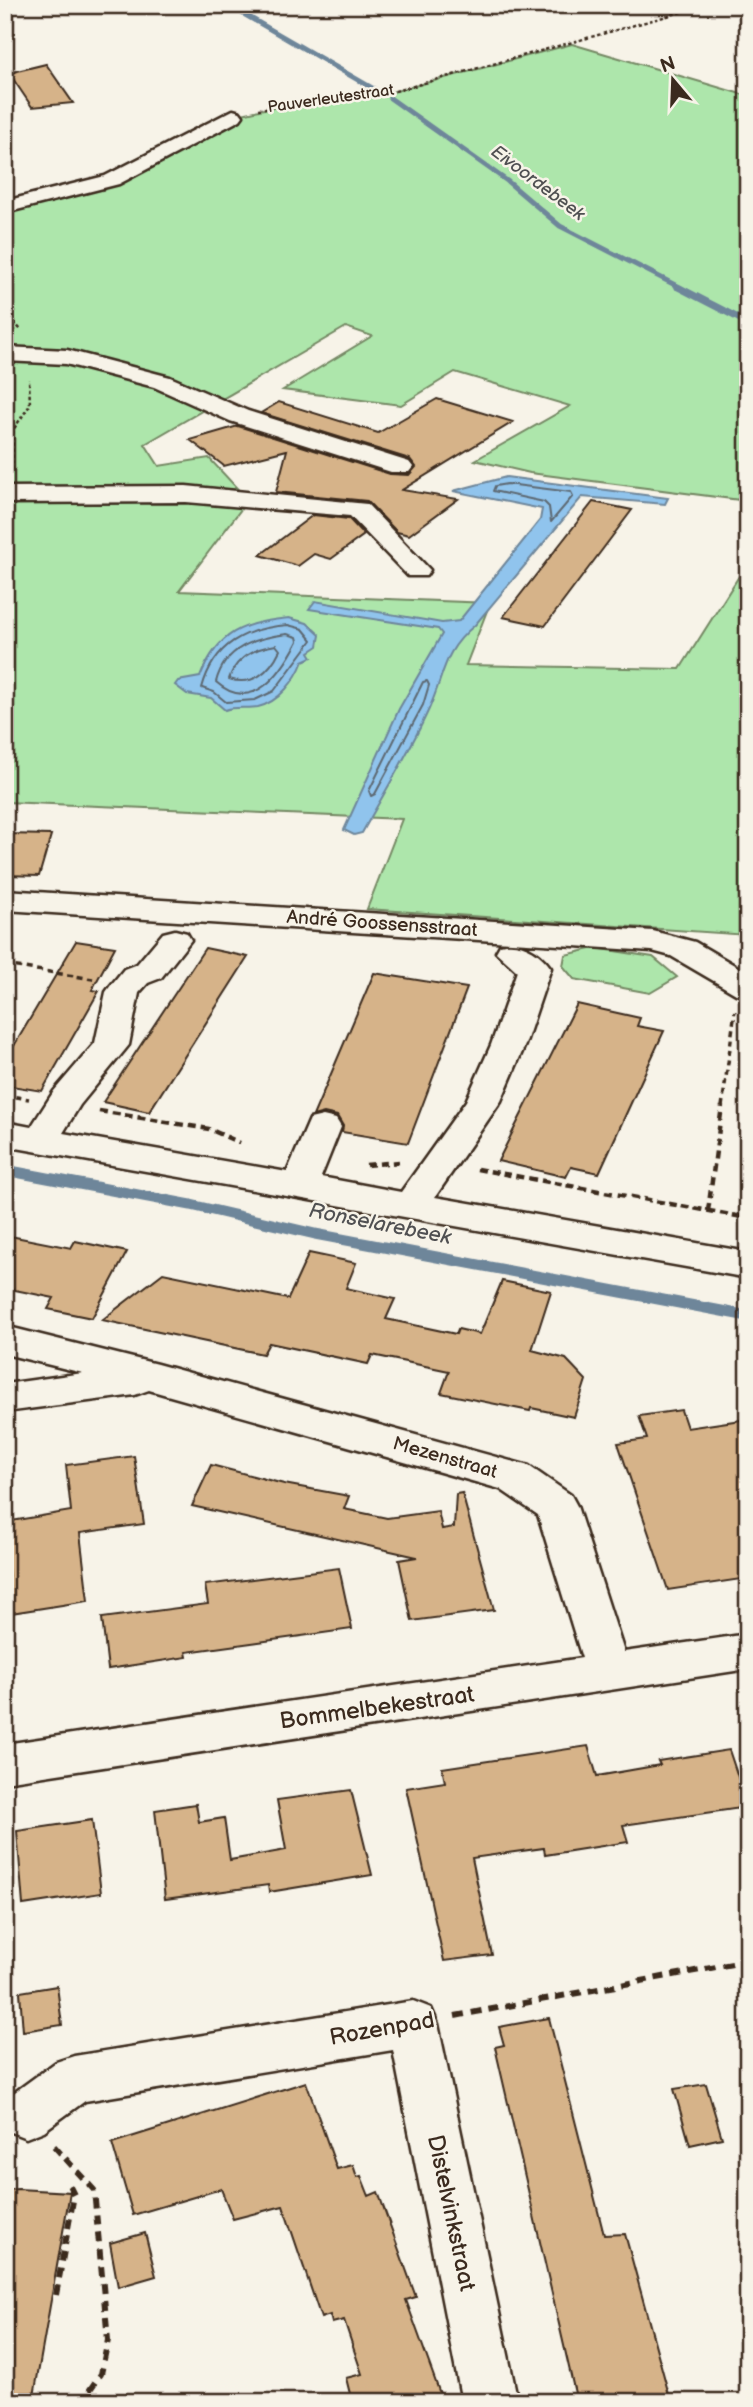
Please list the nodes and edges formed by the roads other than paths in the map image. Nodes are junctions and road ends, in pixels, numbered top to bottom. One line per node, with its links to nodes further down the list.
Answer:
1 (233, 116): 2 (street)
2 (5, 206)
3 (16, 354): 4 (street)
4 (400, 467)
5 (8, 495): 6 (street)
6 (417, 570)
7 (5, 900): 10 (street, André Goossensstraat)
8 (175, 940): 13 (street)
9 (512, 952): 15 (street)
10 (744, 985)
11 (323, 1127): 14 (lane)
12 (5, 1134): 13 (street)
13 (41, 1140): 14 (street)
14 (302, 1178): 15 (street)
15 (411, 1205): 16 (street)
16 (748, 1265)
17 (5, 1340): 18 (street, Mezenstraat)
18 (156, 1378): 19 (street, Mezenstraat); 21 (street, Mezenstraat)
19 (5, 1398)
20 (748, 1651): 21 (street, Bommelbekestraat)
21 (609, 1674): 22 (street, Bommelbekestraat)
22 (5, 1763)
23 (413, 2024): 24 (street, Rozenpad); 25 (street, Distelvinkstraat)
24 (26, 2114)
25 (490, 2402)

